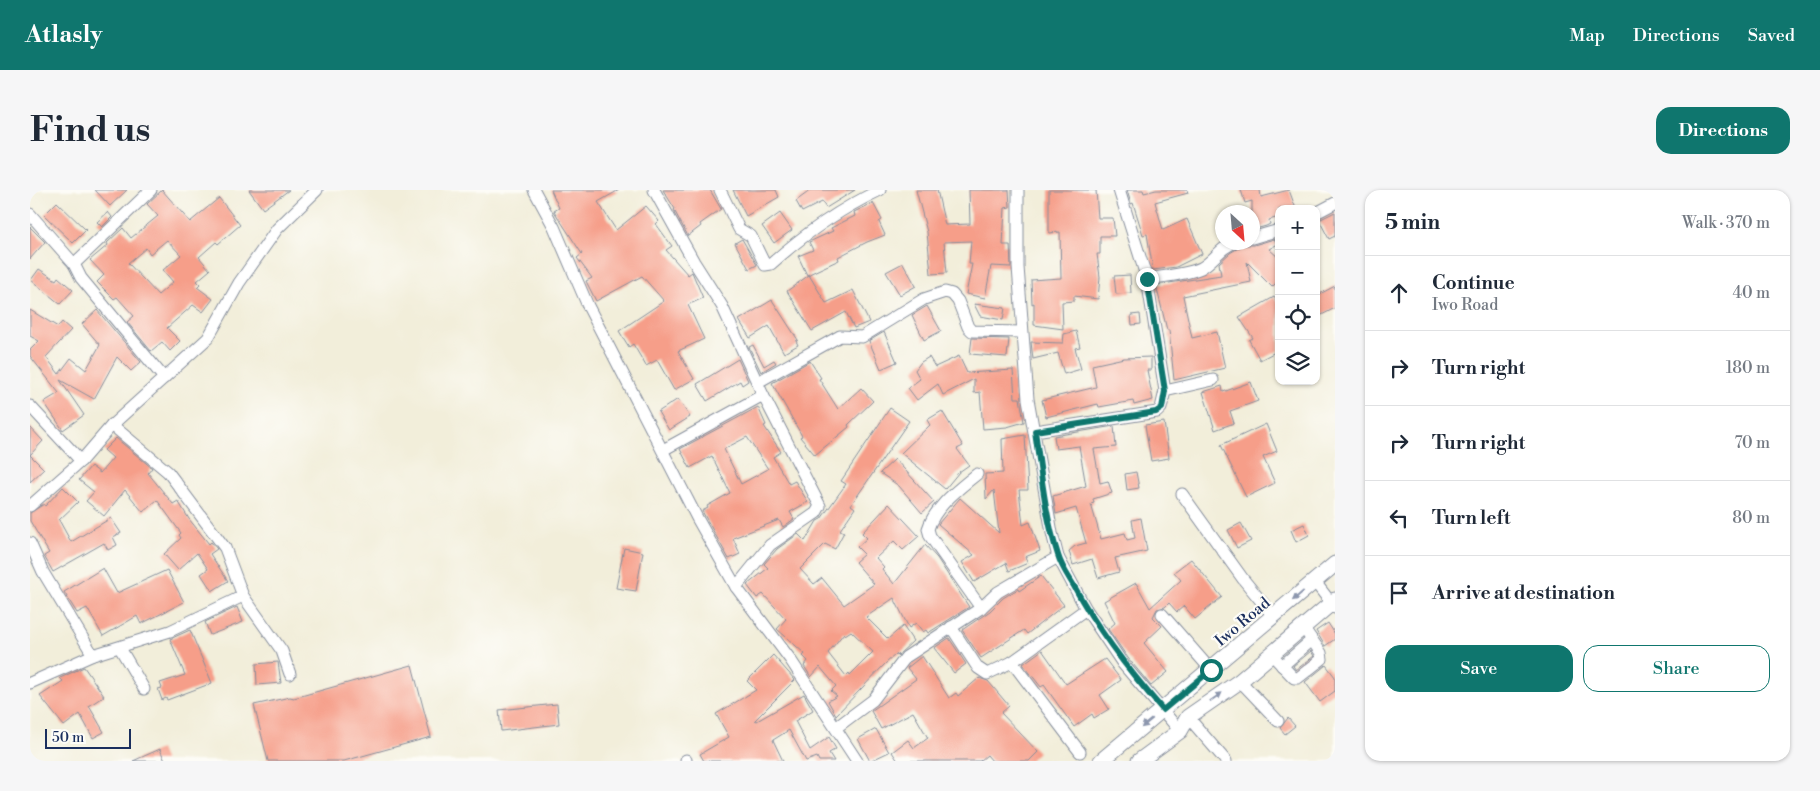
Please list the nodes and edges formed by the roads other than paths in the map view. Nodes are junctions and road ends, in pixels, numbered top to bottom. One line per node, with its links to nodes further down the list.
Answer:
1 (151, 190): 16 (street)
2 (317, 190): 19 (street)
3 (534, 190): 27 (street)
4 (654, 190): 21 (street)
5 (720, 190): 9 (street)
6 (880, 190): 9 (street)
7 (1018, 190): 18 (street)
8 (1118, 190): 17 (street)
9 (858, 194)
10 (1335, 203): 11 (street)
11 (1320, 211)
12 (30, 214): 16 (street)
13 (1275, 231): 14 (street)
14 (1260, 236)
15 (1221, 250): 17 (street)
16 (74, 264): 19 (street)
17 (1147, 279): 22 (street)
18 (1022, 332): 21 (street); 26 (street)
19 (164, 378): 25 (street)
20 (1213, 380): 22 (street)
21 (758, 382): 23 (street)
22 (1165, 391): 26 (street)
23 (763, 394): 27 (street); 36 (street)
24 (30, 406): 28 (street)
25 (112, 425): 28 (street); 37 (street)
26 (1035, 431): 33 (street)
27 (663, 450): 36 (street)
28 (80, 461): 31 (street)
29 (977, 474): 39 (street)
30 (1182, 494): 42 (street)
31 (30, 506)
32 (30, 543): 48 (street)
33 (1058, 557): 39 (street); 40 (street)
34 (1335, 564): 35 (main road, Iwo Road)
35 (1315, 582): 38 (street); 42 (main road, Iwo Road, one-way to 42)
36 (736, 587): 59 (street)
37 (243, 596): 46 (street); 52 (street)
38 (1334, 604): 44 (main road)
39 (980, 608): 43 (street)
40 (1086, 609): 49 (street); 56 (street)
41 (1162, 614): 51 (street)
42 (1274, 617): 51 (main road, Iwo Road)
43 (951, 627): 49 (street); 59 (street)
44 (1303, 627): 45 (street); 47 (main road)
45 (1312, 640): 50 (street); 50 (street)
46 (120, 648): 48 (street); 55 (street)
47 (1271, 654): 50 (street); 53 (main road)
48 (93, 655): 54 (street)
49 (1012, 662): 61 (street)
50 (1282, 666)
51 (1211, 670): 56 (main road, Iwo Road)
52 (290, 674)
53 (1240, 681): 57 (main road, one-way to 53); 58 (street)
54 (30, 683)
55 (144, 689)
56 (1163, 710): 60 (street); 63 (main road, Iwo Road, one-way to 63)
57 (1188, 717): 60 (main road); 65 (street)
58 (1278, 721)
59 (837, 727): 62 (street)
60 (1180, 731): 64 (main road)
61 (1080, 752)
62 (857, 761)
63 (1101, 761)
64 (1139, 761)
65 (1226, 761)

